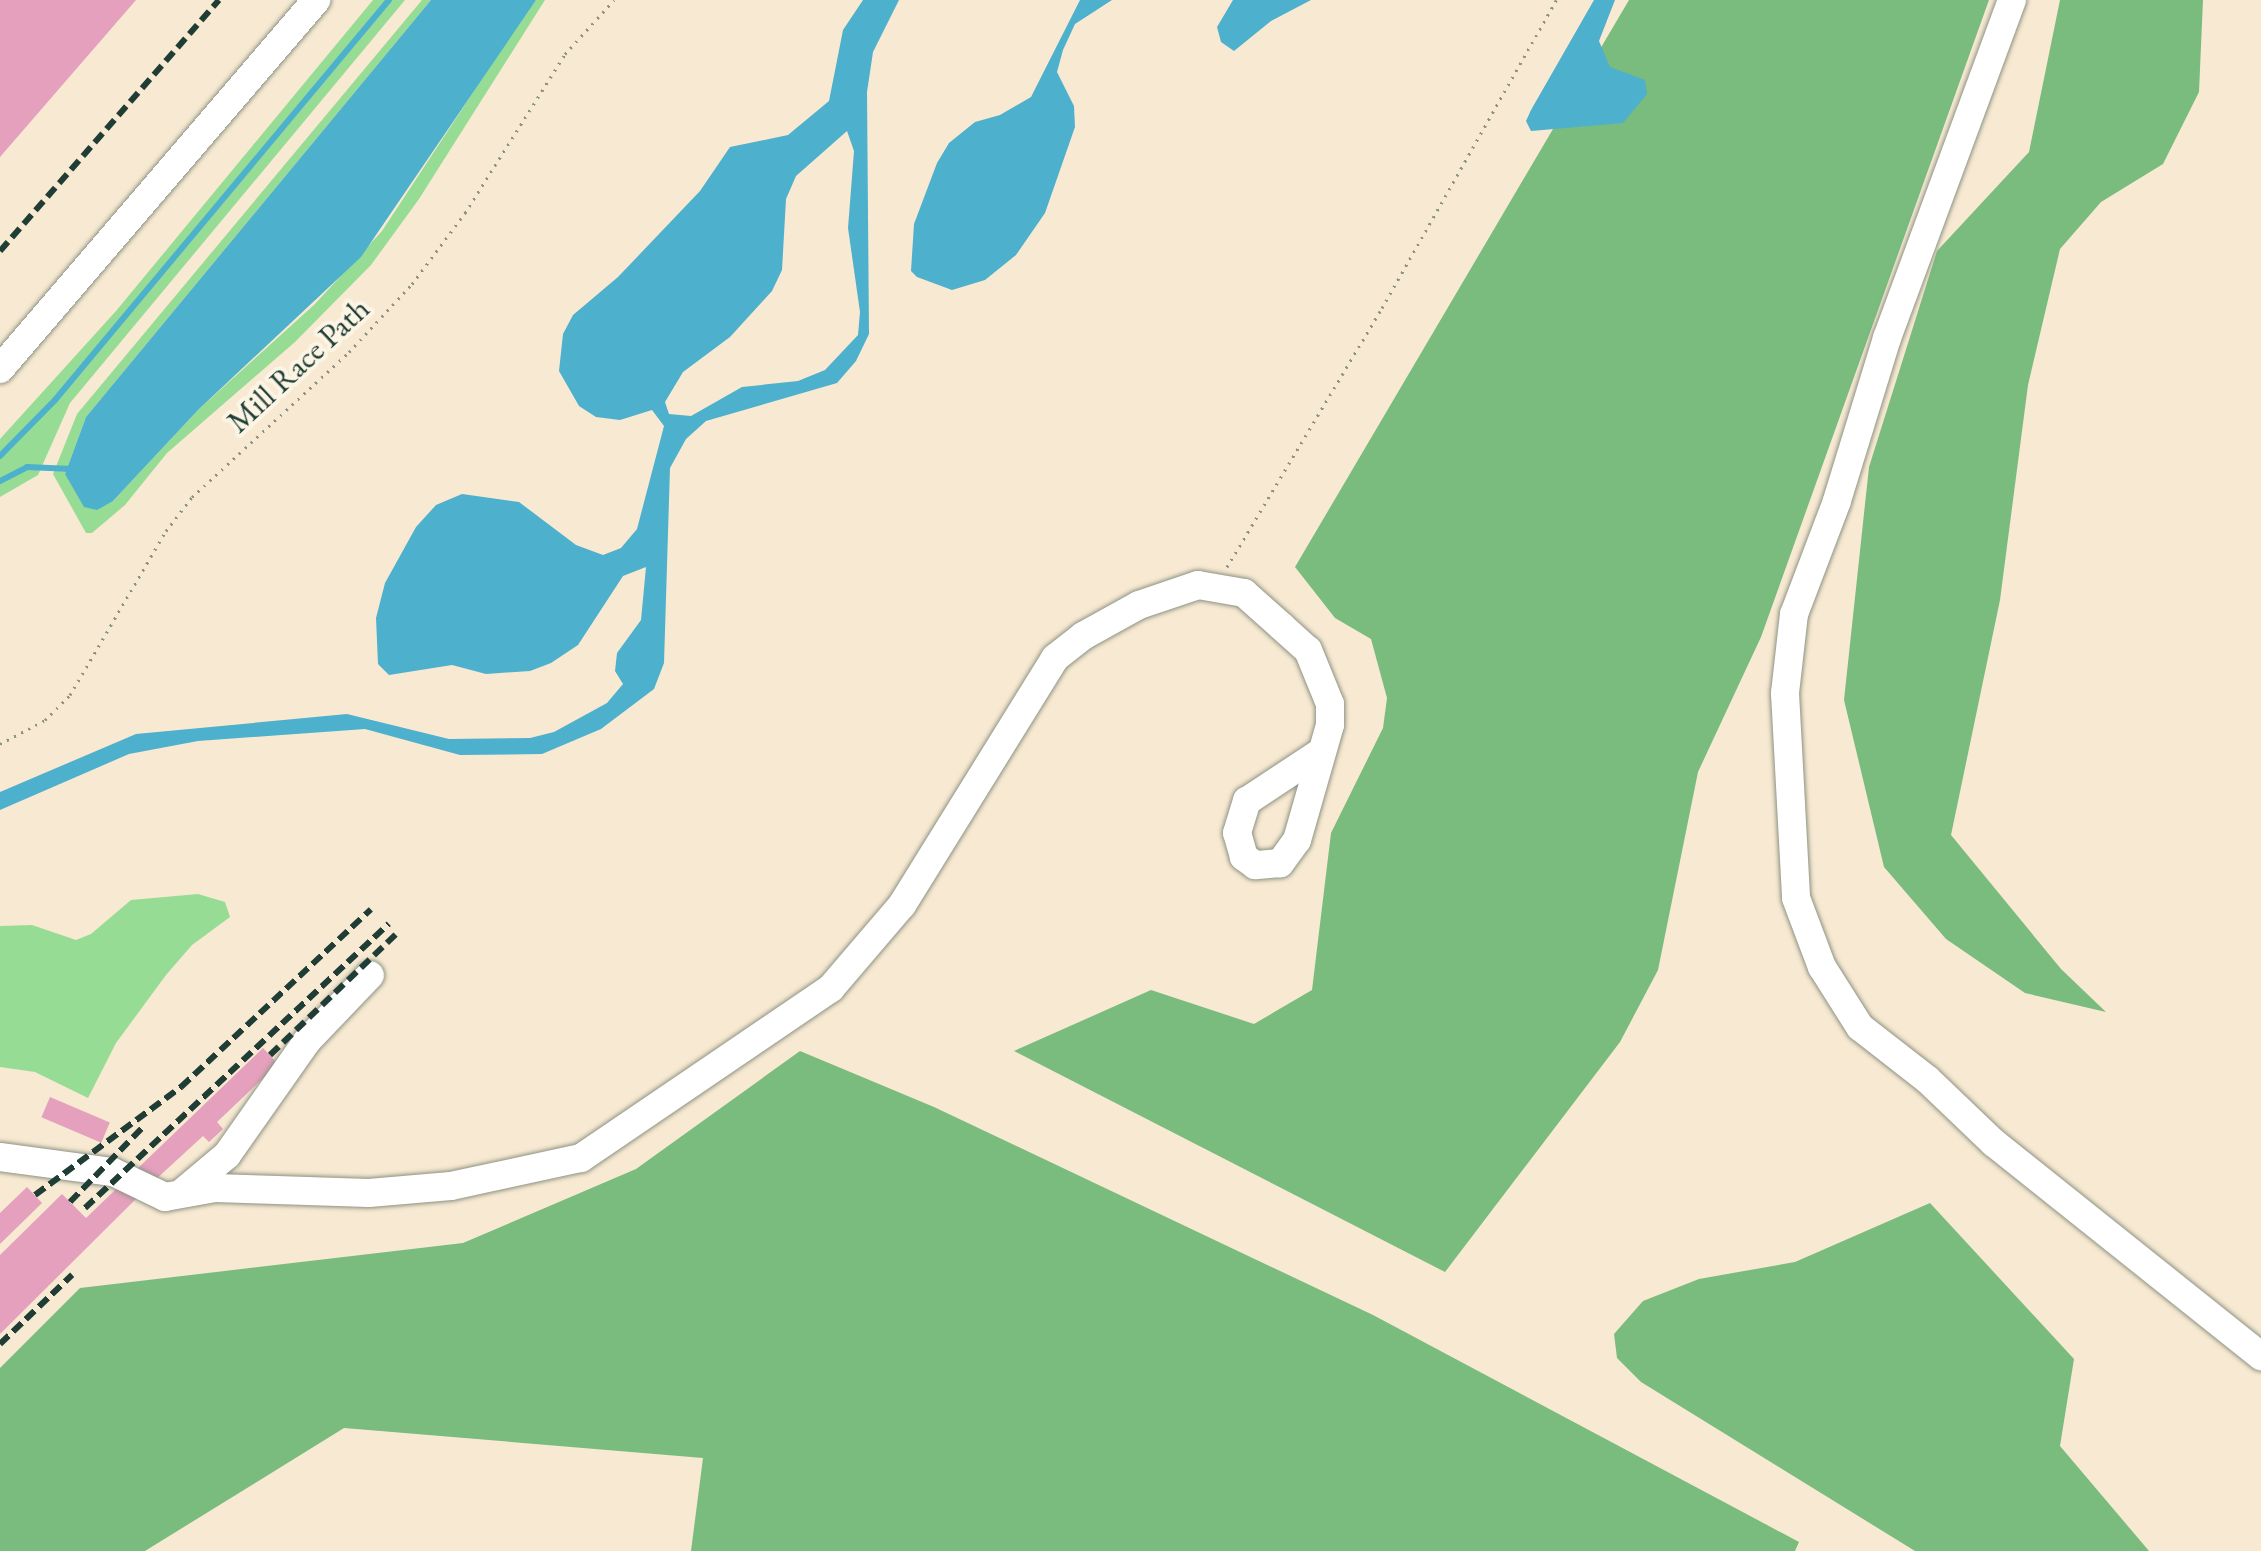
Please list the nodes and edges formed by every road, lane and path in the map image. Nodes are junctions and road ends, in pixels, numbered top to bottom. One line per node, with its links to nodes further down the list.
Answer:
1 (316, 0): 5 (lane)
2 (614, 0): 7 (path, Mill Race Path)
3 (1556, 0): 6 (path)
4 (2012, 0): 12 (lane)
5 (0, 369)
6 (1217, 584): 8 (lane); 11 (lane)
7 (0, 744)
8 (1321, 752)
9 (370, 975): 11 (lane)
10 (0, 1157): 11 (lane)
11 (177, 1195)
12 (2261, 1356)

